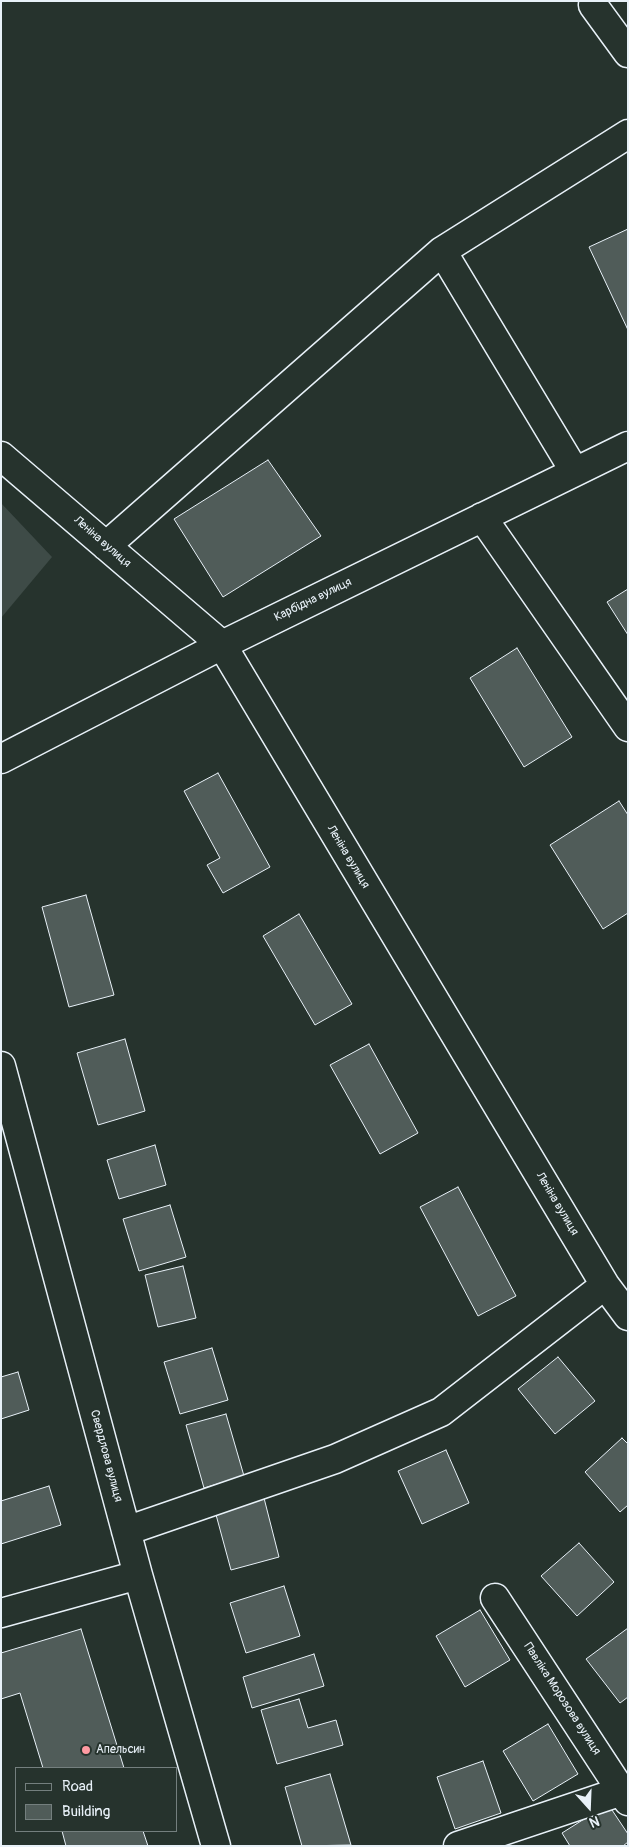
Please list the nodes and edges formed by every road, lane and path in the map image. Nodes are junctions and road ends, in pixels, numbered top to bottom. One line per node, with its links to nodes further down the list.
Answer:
1 (593, 5): 2 (street)
2 (628, 54)
3 (628, 134): 4 (street)
4 (442, 251): 7 (street); 9 (street)
5 (628, 446): 7 (street, Карбідна вулиця)
6 (1, 456): 9 (street, Леніна вулиця)
7 (575, 472): 8 (street, Карбідна вулиця)
8 (482, 517): 10 (street, Карбідна вулиця); 11 (street)
9 (106, 546): 10 (street, Леніна вулиця)
10 (222, 646): 12 (street, Карбідна вулиця); 14 (street, Леніна вулиця)
11 (628, 727)
12 (1, 758)
13 (1, 1066): 16 (street, Свердлова вулиця)
14 (605, 1285): 15 (street, Леніна вулиця); 16 (street)
15 (628, 1316)
16 (126, 1531): 17 (street, Свердлова вулиця)
17 (138, 1575): 19 (street); 21 (street, Свердлова вулиця)
18 (496, 1598): 20 (street, Павліка Морозова вулиця)
19 (1, 1613)
20 (625, 1796): 22 (street)
21 (216, 1846)
22 (458, 1846)

